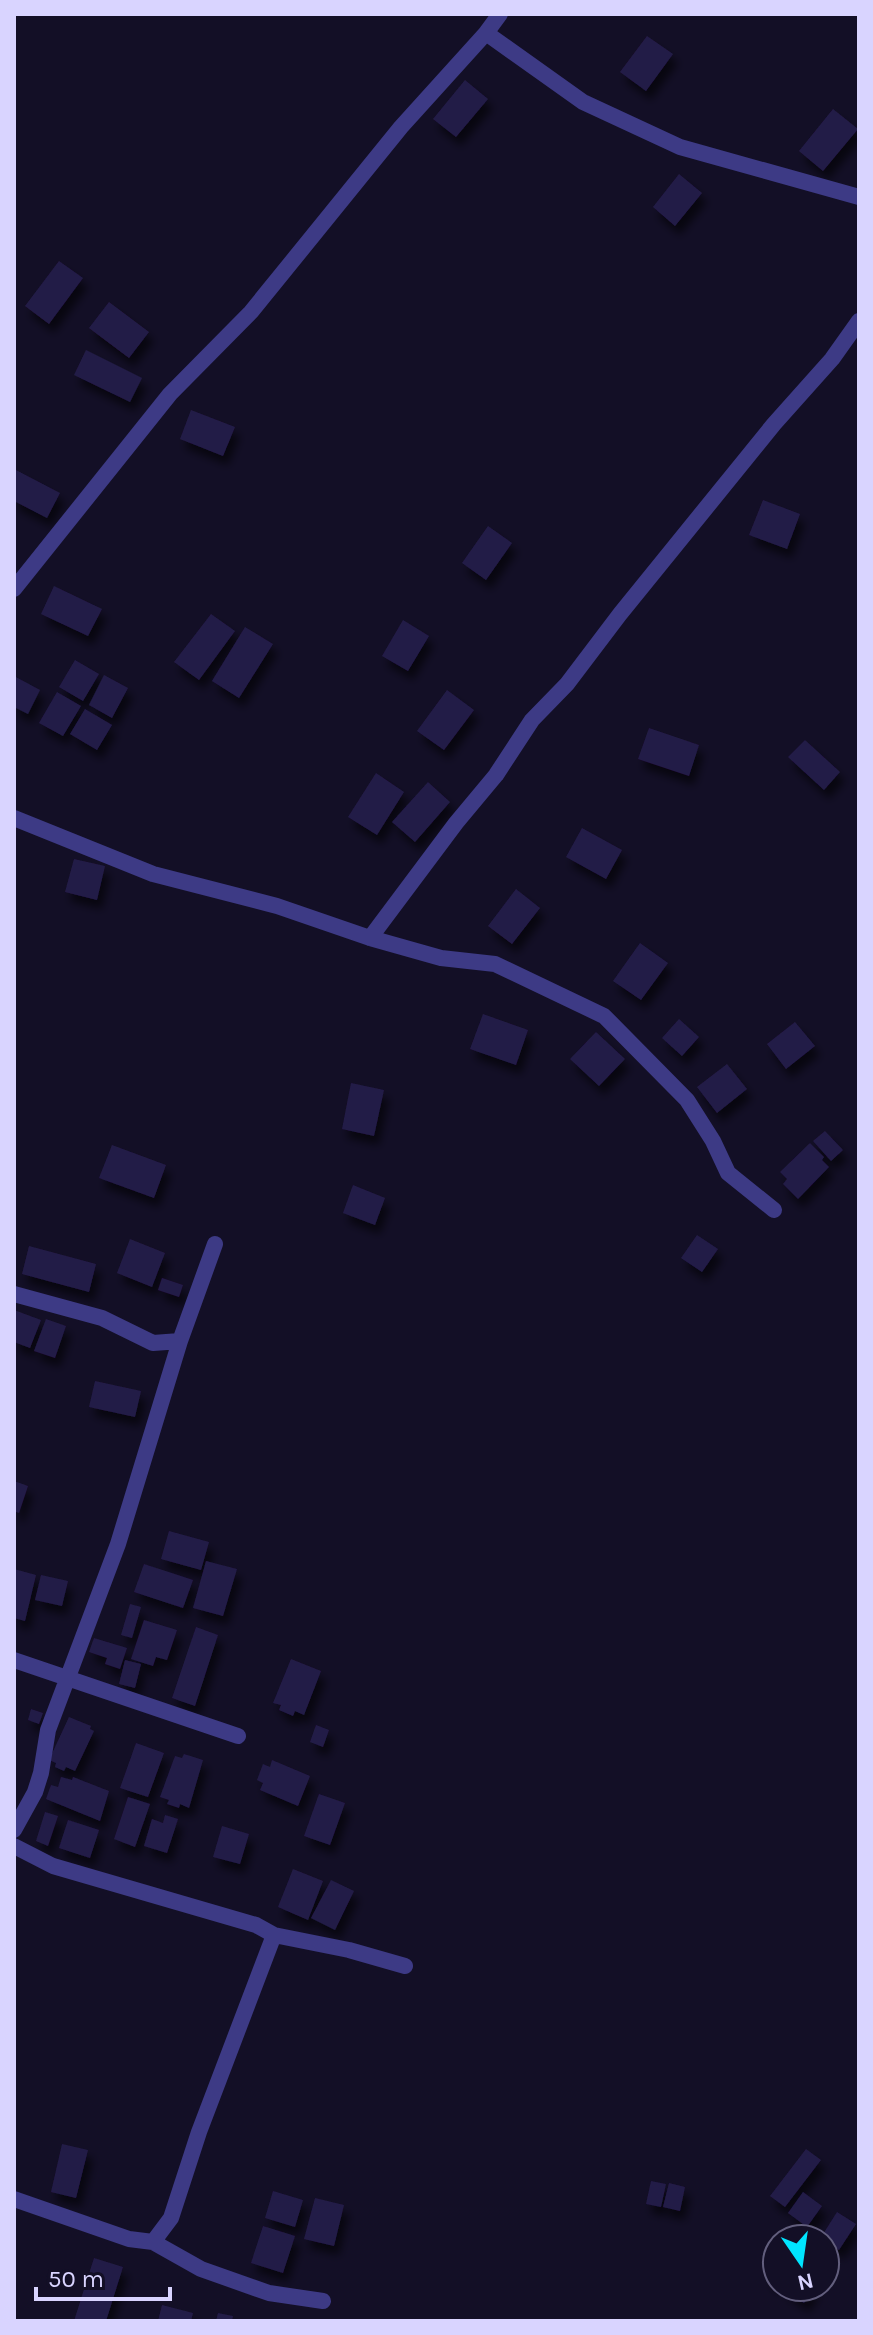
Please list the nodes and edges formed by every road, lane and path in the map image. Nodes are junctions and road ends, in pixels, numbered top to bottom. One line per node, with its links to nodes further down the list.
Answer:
1 (500, 14): 2 (street)
2 (486, 33): 3 (street); 5 (street)
3 (859, 197)
4 (859, 321): 7 (street)
5 (14, 589)
6 (14, 818): 7 (street)
7 (370, 938): 8 (street)
8 (774, 1210)
9 (215, 1244): 11 (street)
10 (14, 1294): 11 (street)
11 (180, 1341): 13 (street)
12 (14, 1660): 13 (street)
13 (67, 1678): 14 (street); 15 (street)
14 (238, 1736)
15 (14, 1830)
16 (14, 1846): 17 (street)
17 (274, 1935): 18 (street); 20 (street)
18 (405, 1966)
19 (14, 2199): 20 (street)
20 (153, 2242): 21 (street)
21 (323, 2301)

